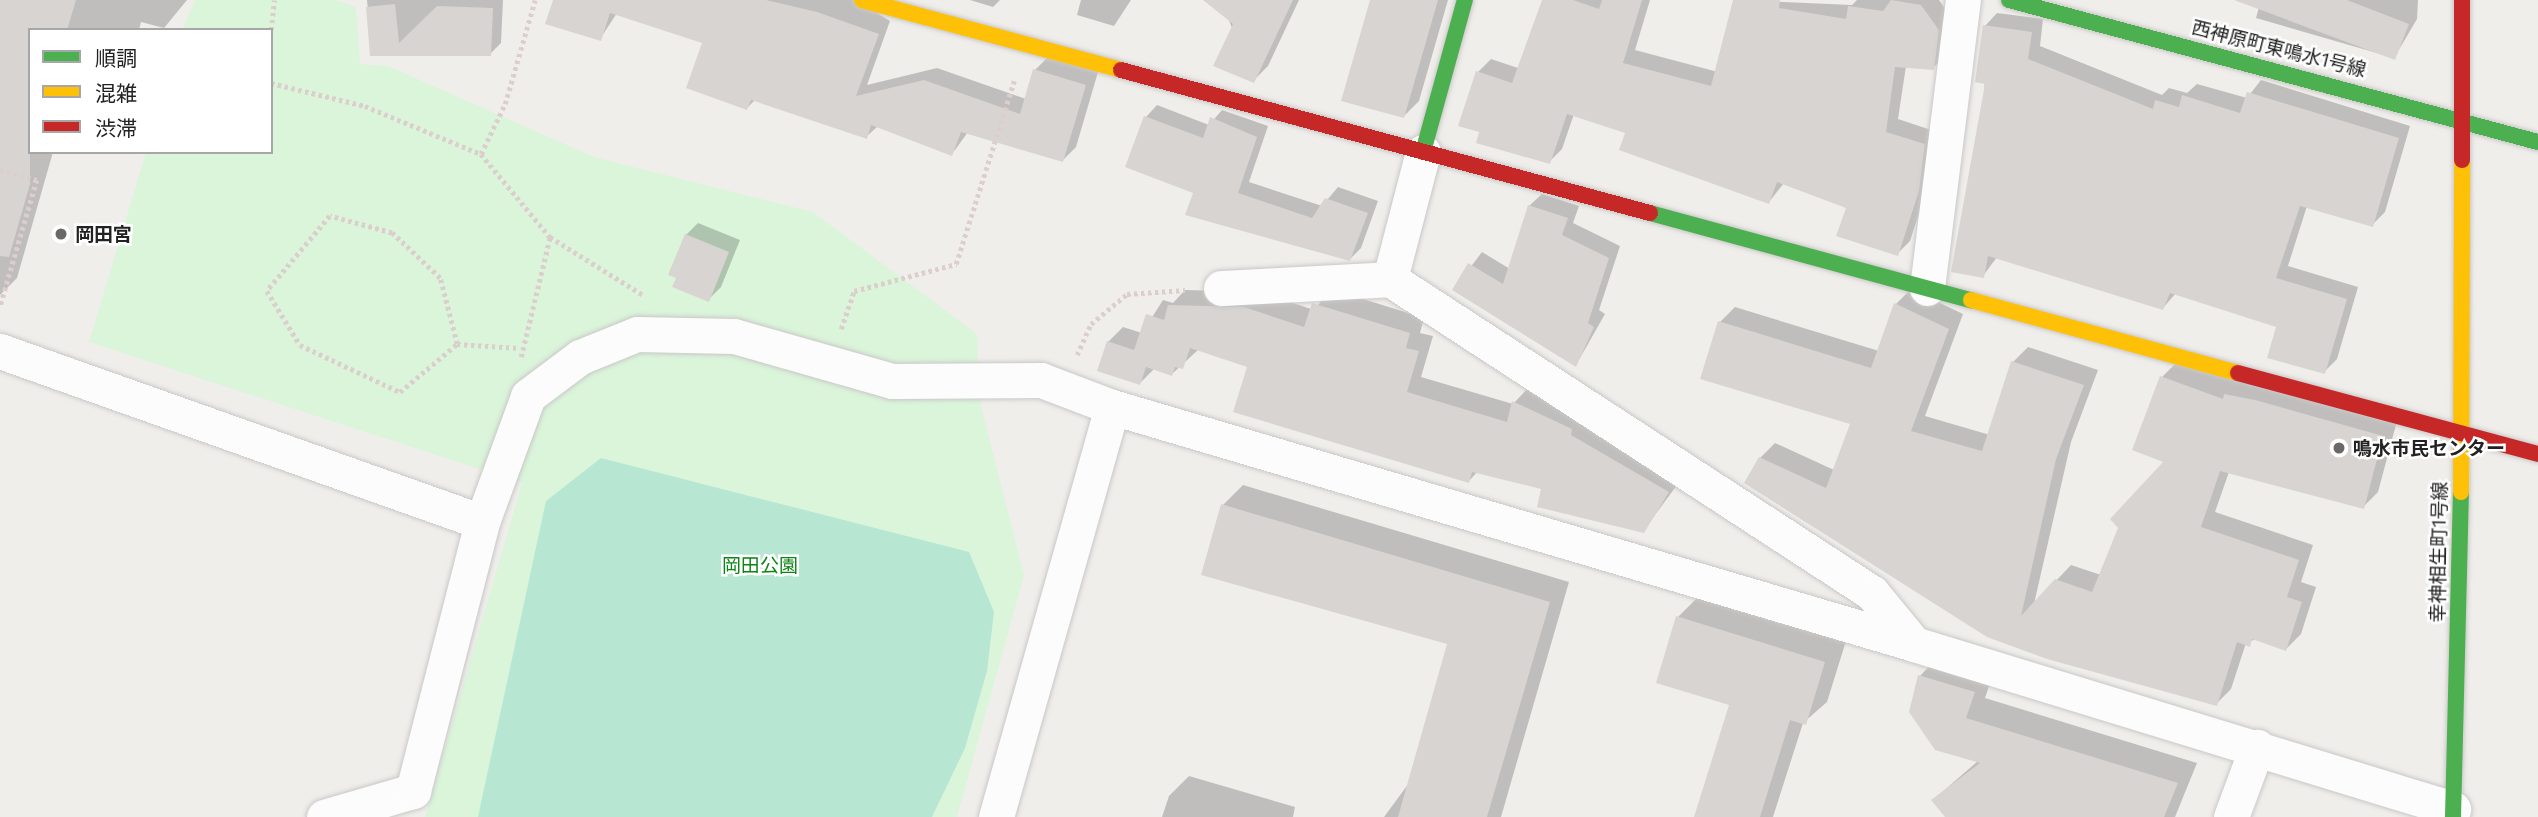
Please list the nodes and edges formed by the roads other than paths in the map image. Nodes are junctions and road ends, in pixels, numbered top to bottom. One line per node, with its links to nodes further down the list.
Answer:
1 (1465, 0): 8 (street)
2 (1963, 0): 11 (street)
3 (2009, 0): 6 (street, 西神原町東鳴水1号線)
4 (2462, 0): 6 (street, 幸神相生町1号線)
5 (881, 2): 8 (street)
6 (2461, 119): 7 (street, 西神原町東鳴水1号線); 14 (street, 幸神相生町1号線)
7 (2538, 142)
8 (1423, 152): 9 (street); 11 (street)
9 (1390, 279): 10 (street); 17 (street)
10 (1221, 288)
11 (1927, 288): 14 (street)
12 (0, 351): 16 (street)
13 (1112, 407): 16 (street); 17 (street); 21 (street)
14 (2462, 433): 15 (street); 19 (street, 幸神相生町1号線)
15 (2538, 454)
16 (482, 522): 20 (street)
17 (1914, 644): 18 (street)
18 (2257, 747): 19 (street); 22 (street)
19 (2453, 813)
20 (324, 817)
21 (996, 817)
22 (2231, 817)

